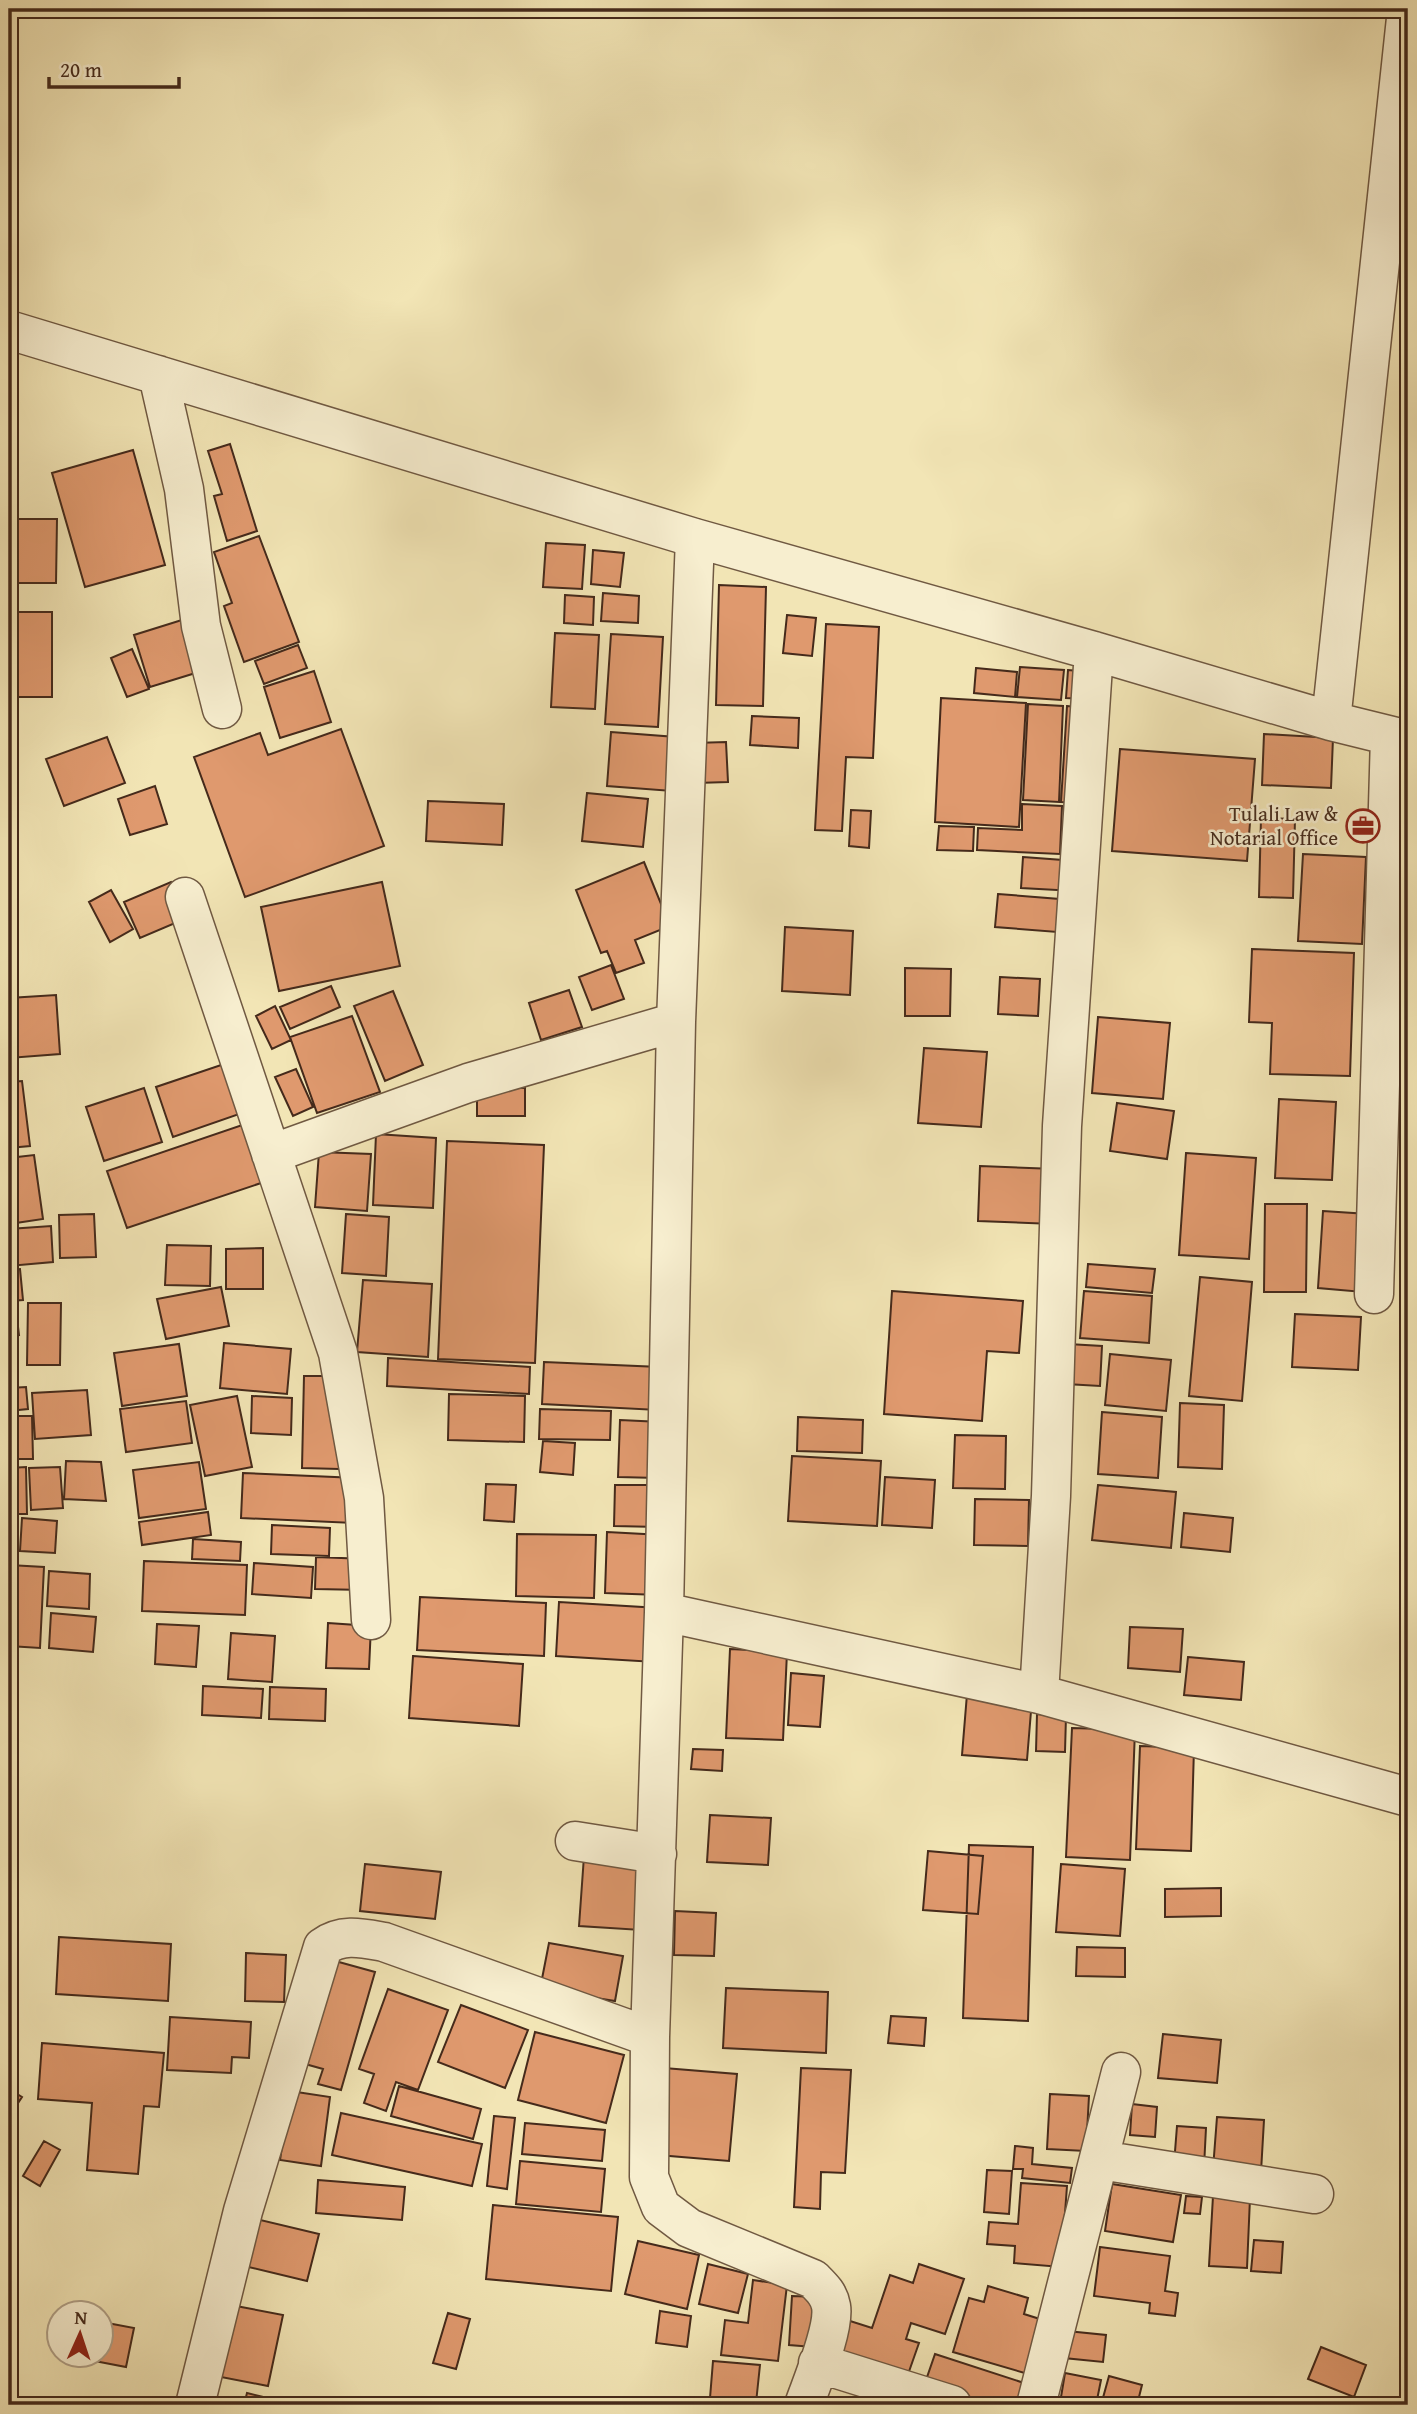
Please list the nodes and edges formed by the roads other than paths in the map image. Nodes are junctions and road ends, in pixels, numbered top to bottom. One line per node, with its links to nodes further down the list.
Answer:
1 (1407, 9): 2 (street)
2 (1403, 87): 3 (street)
3 (1395, 239): 9 (street)
4 (9, 330): 5 (street)
5 (158, 375): 6 (street); 8 (street)
6 (695, 538): 7 (street); 12 (street)
7 (1094, 650): 9 (street); 17 (street)
8 (222, 709)
9 (1331, 721): 10 (street)
10 (1399, 738): 14 (street)
11 (185, 897): 13 (street)
12 (676, 1022): 13 (street); 15 (street)
13 (271, 1154): 16 (street)
14 (1374, 1294)
15 (664, 1612): 17 (street); 20 (street)
16 (371, 1620)
17 (1039, 1694): 18 (street)
18 (1408, 1797)
19 (575, 1842): 20 (street)
20 (657, 1854): 21 (street)
21 (650, 2037): 25 (street); 26 (street)
22 (1121, 2072): 23 (street)
23 (1100, 2160): 24 (street); 29 (street)
24 (1314, 2194)
25 (818, 2363): 27 (street); 28 (street)
26 (195, 2405)
27 (804, 2405)
28 (952, 2405)
29 (1036, 2405)

